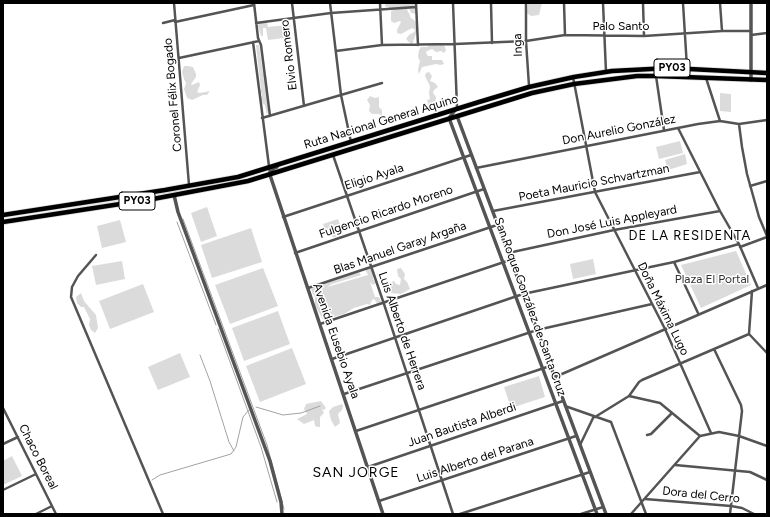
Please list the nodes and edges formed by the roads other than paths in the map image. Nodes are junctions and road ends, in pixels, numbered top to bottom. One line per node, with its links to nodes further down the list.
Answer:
1 (174, 3): 20 (street, Coronel Félix Bogado)
2 (292, 3): 19 (street, Elvio Romero)
3 (330, 3): 18 (street)
4 (380, 3): 17 (street)
5 (416, 3): 16 (street)
6 (454, 3): 34 (street)
7 (491, 3): 33 (street)
8 (526, 3): 31 (street, Inga)
9 (564, 3): 27 (street)
10 (603, 3): 28 (street)
11 (643, 3): 29 (street)
12 (683, 3): 26 (street)
13 (720, 3): 23 (street)
14 (751, 3): 24 (street)
15 (254, 4): 20 (street); 22 (street)
16 (416, 7): 17 (street); 36 (street)
17 (380, 10): 18 (street); 35 (street)
18 (331, 13): 19 (street); 37 (street)
19 (294, 17): 22 (street); 52 (street, Elvio Romero)
20 (175, 21): 21 (street); 38 (street, Coronel Félix Bogado)
21 (163, 23)
22 (256, 23): 30 (street)
23 (722, 31): 24 (street, Palo Santo); 26 (street, Palo Santo)
24 (751, 33): 25 (street, Palo Santo); 41 (street)
25 (767, 33)
26 (685, 34): 29 (street, Palo Santo); 39 (street)
27 (565, 35): 28 (street, Palo Santo); 31 (street, Palo Santo)
28 (604, 36): 29 (street, Palo Santo); 40 (street)
29 (644, 36)
30 (259, 41): 32 (street); 54 (street)
31 (526, 41): 33 (street, Palo Santo); 50 (street, Inga)
32 (253, 42): 38 (street); 56 (street)
33 (492, 43): 34 (street, Palo Santo)
34 (455, 44): 36 (street, Palo Santo); 53 (street)
35 (382, 45): 36 (street, Palo Santo); 37 (street, Palo Santo)
36 (418, 45)
37 (336, 51): 51 (street)
38 (179, 58): 74 (street, Coronel Félix Bogado)
39 (687, 69): 40 (highway, Ruta Nacional General Aquino / PY03); 41 (highway, Ruta Nacional General Aquino / PY03)
40 (606, 72): 44 (highway, Ruta Nacional General Aquino / PY03)
41 (752, 73): 42 (highway, Ruta Nacional General Aquino / PY03); 46 (street)
42 (767, 73)
43 (656, 76): 45 (highway, Ruta Nacional General Aquino / PY03); 49 (highway, Ruta Nacional General Aquino / PY03); 62 (street)
44 (573, 77): 49 (street, Doña Máxima Lugo); 50 (highway, Ruta Nacional General Aquino / PY03)
45 (705, 77): 46 (highway, Ruta Nacional General Aquino / PY03); 59 (street)
46 (751, 80): 47 (highway, Ruta Nacional General Aquino / PY03)
47 (767, 80)
48 (382, 83): 51 (street)
49 (574, 84): 55 (highway, Ruta Nacional General Aquino / PY03); 64 (street, Doña Máxima Lugo)
50 (529, 87): 53 (highway, Ruta Nacional General Aquino / PY03)
51 (341, 95): 52 (street); 63 (street)
52 (304, 106): 54 (street)
53 (457, 109): 55 (street); 57 (street); 63 (highway, Ruta Nacional General Aquino / PY03)
54 (270, 116): 56 (street)
55 (456, 116): 57 (highway, Ruta Nacional General Aquino / PY03); 66 (street)
56 (262, 118): 69 (street)
57 (449, 118): 65 (highway, Ruta Nacional General Aquino / PY03); 67 (street, San Roque González de Santa Cruz)
58 (767, 120): 60 (street, Don Aurelio González)
59 (720, 121): 60 (street, Don Aurelio González); 61 (street, Don Aurelio González)
60 (739, 124): 75 (street)
61 (678, 128): 62 (street, Don Aurelio González); 71 (street)
62 (664, 130): 64 (street, Don Aurelio González)
63 (351, 142): 68 (highway, Ruta Nacional General Aquino / PY03)
64 (587, 146): 70 (street, Don Aurelio González); 78 (street, Doña Máxima Lugo)
65 (333, 155): 72 (highway, Ruta Nacional General Aquino / PY03); 80 (street, Luis Alberto de Herrera)
66 (471, 155): 67 (street, Eligio Ayala); 70 (street)
67 (464, 157): 77 (street, San Roque González de Santa Cruz); 80 (street, Eligio Ayala)
68 (281, 163): 69 (highway, Ruta Nacional General Aquino / PY03); 72 (street)
69 (269, 167): 72 (street); 74 (highway, Ruta Nacional General Aquino / PY03)
70 (476, 168): 76 (street)
71 (700, 172): 78 (street, Poeta Mauricio Schvartzman); 82 (street)
72 (270, 174): 79 (highway, Ruta Nacional General Aquino / PY03); 84 (street, Avenida Eusebio Ayala)
73 (767, 181): 75 (street)
74 (189, 186): 83 (highway, Ruta Nacional General Aquino / PY03)
75 (750, 186): 90 (street)
76 (484, 189): 77 (street, Fulgencio Ricardo Moreno); 81 (street)
77 (476, 190): 87 (street, San Roque González de Santa Cruz); 89 (street, Fulgencio Ricardo Moreno)
78 (595, 192): 81 (street, Poeta Mauricio Schvartzman); 88 (street, Doña Máxima Lugo)
79 (174, 195): 85 (highway, Ruta Nacional General Aquino / PY03); 163 (street)
80 (347, 196): 84 (street, Eligio Ayala); 89 (street, Luis Alberto de Herrera)
81 (492, 211): 86 (street)
82 (720, 211): 88 (street, Don José Luis Appleyard); 91 (street)
83 (3, 215)
84 (283, 216): 92 (street, Avenida Eusebio Ayala)
85 (3, 222)
86 (497, 225): 87 (street, Blas Manuel Garay Argaña); 93 (street)
87 (490, 227): 97 (street, San Roque González de Santa Cruz); 98 (street, Blas Manuel Garay Argaña)
88 (614, 230): 93 (street, Don José Luis Appleyard); 99 (street, Doña Máxima Lugo)
89 (358, 231): 92 (street, Fulgencio Ricardo Moreno); 98 (street, Luis Alberto de Herrera)
90 (767, 236): 91 (street)
91 (739, 245): 96 (street); 102 (street)
92 (295, 253): 101 (street, Avenida Eusebio Ayala)
93 (508, 253): 95 (street)
94 (96, 255): 162 (street)
95 (510, 260): 97 (street); 104 (street)
96 (674, 262): 99 (street); 108 (street)
97 (503, 263): 105 (street, San Roque González de Santa Cruz); 106 (street)
98 (371, 267): 101 (street, Blas Manuel Garay Argaña); 106 (street, Luis Alberto de Herrera)
99 (634, 270): 104 (street); 107 (street, Doña Máxima Lugo)
100 (767, 285): 102 (street)
101 (308, 288): 109 (street, Avenida Eusebio Ayala)
102 (758, 288): 103 (street)
103 (752, 291): 108 (street); 113 (street)
104 (522, 294): 105 (street); 111 (street)
105 (516, 296): 112 (street, San Roque González de Santa Cruz); 114 (street)
106 (384, 304): 109 (street); 114 (street, Luis Alberto de Herrera)
107 (652, 304): 110 (street, Doña Máxima Lugo); 111 (street)
108 (698, 314): 110 (street)
109 (320, 324): 117 (street, Avenida Eusebio Ayala)
110 (665, 329): 118 (street, Doña Máxima Lugo); 122 (street)
111 (535, 330): 112 (street); 119 (street)
112 (529, 332): 120 (street, San Roque González de Santa Cruz); 121 (street)
113 (749, 334): 115 (street); 116 (street)
114 (394, 338): 117 (street); 121 (street, Luis Alberto de Herrera)
115 (714, 349): 118 (street); 138 (street)
116 (767, 353)
117 (332, 359): 123 (street, Avenida Eusebio Ayala)
118 (680, 363): 124 (street); 133 (street, Doña Máxima Lugo)
119 (550, 366): 120 (street); 122 (street)
120 (543, 368): 126 (street, San Roque González de Santa Cruz); 129 (street)
121 (406, 374): 123 (street); 129 (street, Luis Alberto de Herrera)
122 (554, 377): 125 (street)
123 (344, 394): 132 (street, Avenida Eusebio Ayala)
124 (629, 396): 130 (street); 131 (street)
125 (563, 401): 126 (street, Juan Bautista Alberdi); 127 (street)
126 (556, 403): 139 (street, San Roque González de Santa Cruz); 141 (street, Juan Bautista Alberdi)
127 (565, 406): 131 (street); 136 (street)
128 (3, 408): 135 (street, Chaco Boreal)
129 (418, 410): 132 (street); 141 (street, Luis Alberto de Herrera)
130 (672, 413): 134 (street); 137 (street)
131 (594, 416): 142 (street); 155 (street)
132 (356, 431): 145 (street, Avenida Eusebio Ayala)
133 (712, 433): 137 (street); 138 (street)
134 (647, 434)
135 (18, 436): 140 (street); 148 (street, Chaco Boreal)
136 (576, 436): 139 (street, Luis Alberto del Parana); 142 (street)
137 (700, 436): 144 (street)
138 (739, 436): 143 (street); 146 (street)
139 (569, 439): 149 (street, San Roque González de Santa Cruz); 150 (street, Luis Alberto del Parana)
140 (3, 444)
141 (430, 445): 145 (street, Juan Bautista Alberdi); 150 (street, Luis Alberto de Herrera)
142 (580, 445): 147 (street)
143 (767, 446)
144 (675, 464): 146 (street); 153 (street)
145 (368, 467): 154 (street, Avenida Eusebio Ayala)
146 (736, 471): 151 (street); 158 (street)
147 (590, 472): 149 (street); 157 (street)
148 (36, 474): 152 (street); 156 (street, Chaco Boreal)
149 (582, 474): 159 (street, San Roque González de Santa Cruz); 166 (street)
150 (442, 480): 154 (street, Luis Alberto del Parana); 165 (street, Luis Alberto de Herrera)
151 (767, 480)
152 (3, 490)
153 (644, 499): 155 (street); 158 (street, Dora del Cerro)
154 (379, 501): 164 (street, Avenida Eusebio Ayala)
155 (642, 502): 170 (street); 171 (street)
156 (52, 506): 160 (street); 161 (street, Chaco Boreal)
157 (603, 506): 159 (street); 169 (street)
158 (731, 506): 172 (street); 173 (street, Dora del Cerro)
159 (595, 509): 167 (street); 168 (street, San Roque González de Santa Cruz)
160 (36, 514)
161 (56, 514)
162 (163, 514)
163 (282, 514)
164 (383, 514)
165 (453, 514)
166 (460, 514)
167 (581, 514)
168 (597, 514)
169 (606, 514)
170 (631, 514)
171 (646, 514)
172 (730, 514)
173 (754, 514)

